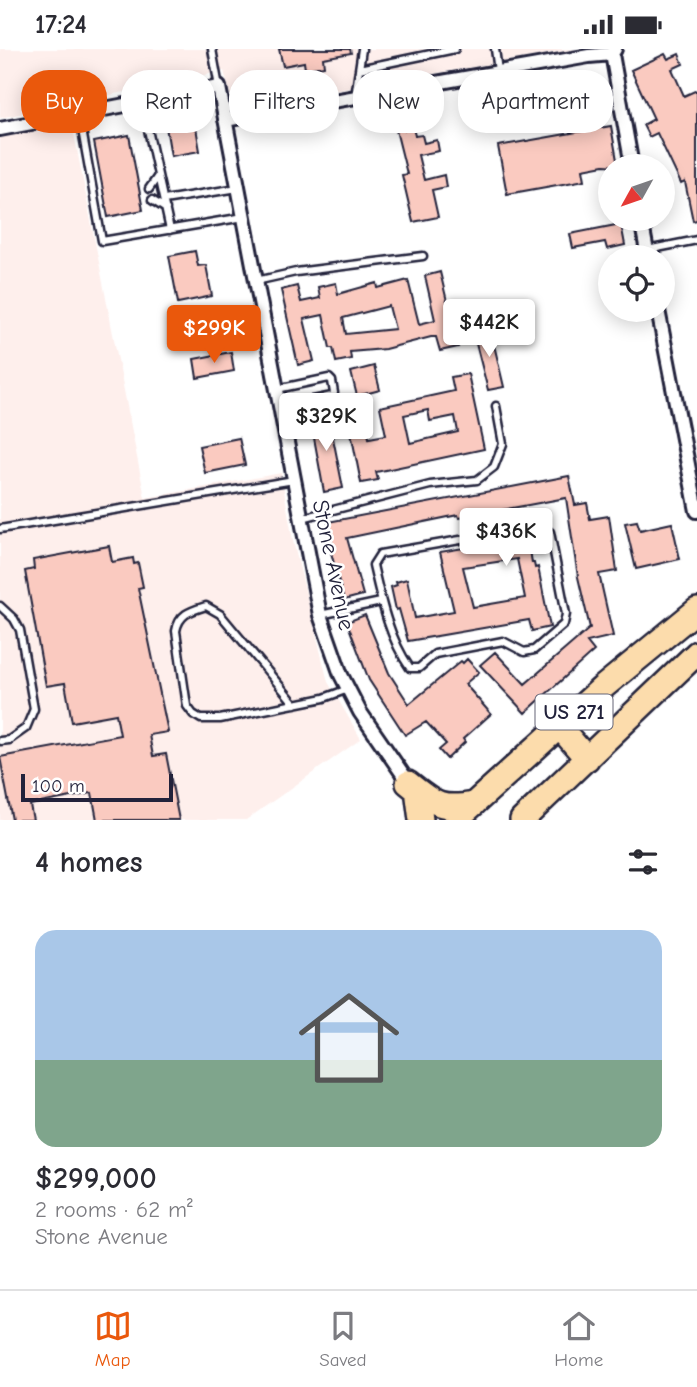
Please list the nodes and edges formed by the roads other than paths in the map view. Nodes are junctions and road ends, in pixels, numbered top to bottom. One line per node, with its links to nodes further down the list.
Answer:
1 (212, 49): 9 (lane)
2 (362, 49): 6 (lane)
3 (455, 49): 6 (lane)
4 (495, 49): 7 (lane)
5 (614, 52): 8 (street); 17 (street)
6 (359, 69)
7 (498, 70)
8 (509, 70)
9 (219, 87): 10 (street); 12 (street, Stone Avenue)
10 (215, 88)
11 (353, 97): 12 (street)
12 (225, 120): 19 (street, Stone Avenue)
13 (21, 125): 14 (street)
14 (0, 129)
15 (83, 133): 25 (lane)
16 (149, 133): 18 (lane)
17 (630, 154)
18 (158, 176): 20 (lane); 22 (lane)
19 (238, 188): 22 (lane); 24 (street, Stone Avenue)
20 (149, 189)
21 (152, 200): 23 (lane)
22 (164, 200): 23 (lane)
23 (166, 209): 25 (lane)
24 (244, 217): 25 (lane); 29 (street, Stone Avenue)
25 (170, 230)
26 (697, 240): 27 (lane)
27 (675, 246)
28 (423, 256): 29 (lane)
29 (256, 281): 31 (street, Stone Avenue)
30 (660, 322): 35 (street)
31 (277, 389): 33 (street, Stone Avenue); 33 (lane)
32 (496, 406): 36 (lane)
33 (280, 407): 34 (street, Stone Avenue)
34 (294, 480): 36 (street, Stone Avenue); 37 (lane)
35 (697, 511)
36 (302, 518): 41 (street, Stone Avenue)
37 (0, 529)
38 (381, 602): 38 (lane); 41 (lane)
39 (0, 606): 46 (lane)
40 (697, 610): 45 (highway, US 271)
41 (320, 615): 43 (street, Stone Avenue)
42 (697, 653): 47 (highway, US 271)
43 (348, 689): 44 (lane); 48 (street, Stone Avenue)
44 (295, 704): 44 (lane)
45 (559, 726): 47 (highway); 49 (highway, US 271)
46 (0, 741)
47 (587, 759): 52 (highway, US 271)
48 (416, 800): 49 (highway); 50 (street, Stone Avenue)
49 (474, 804): 51 (highway, US 271)
50 (433, 820)
51 (456, 820)
52 (522, 820)

